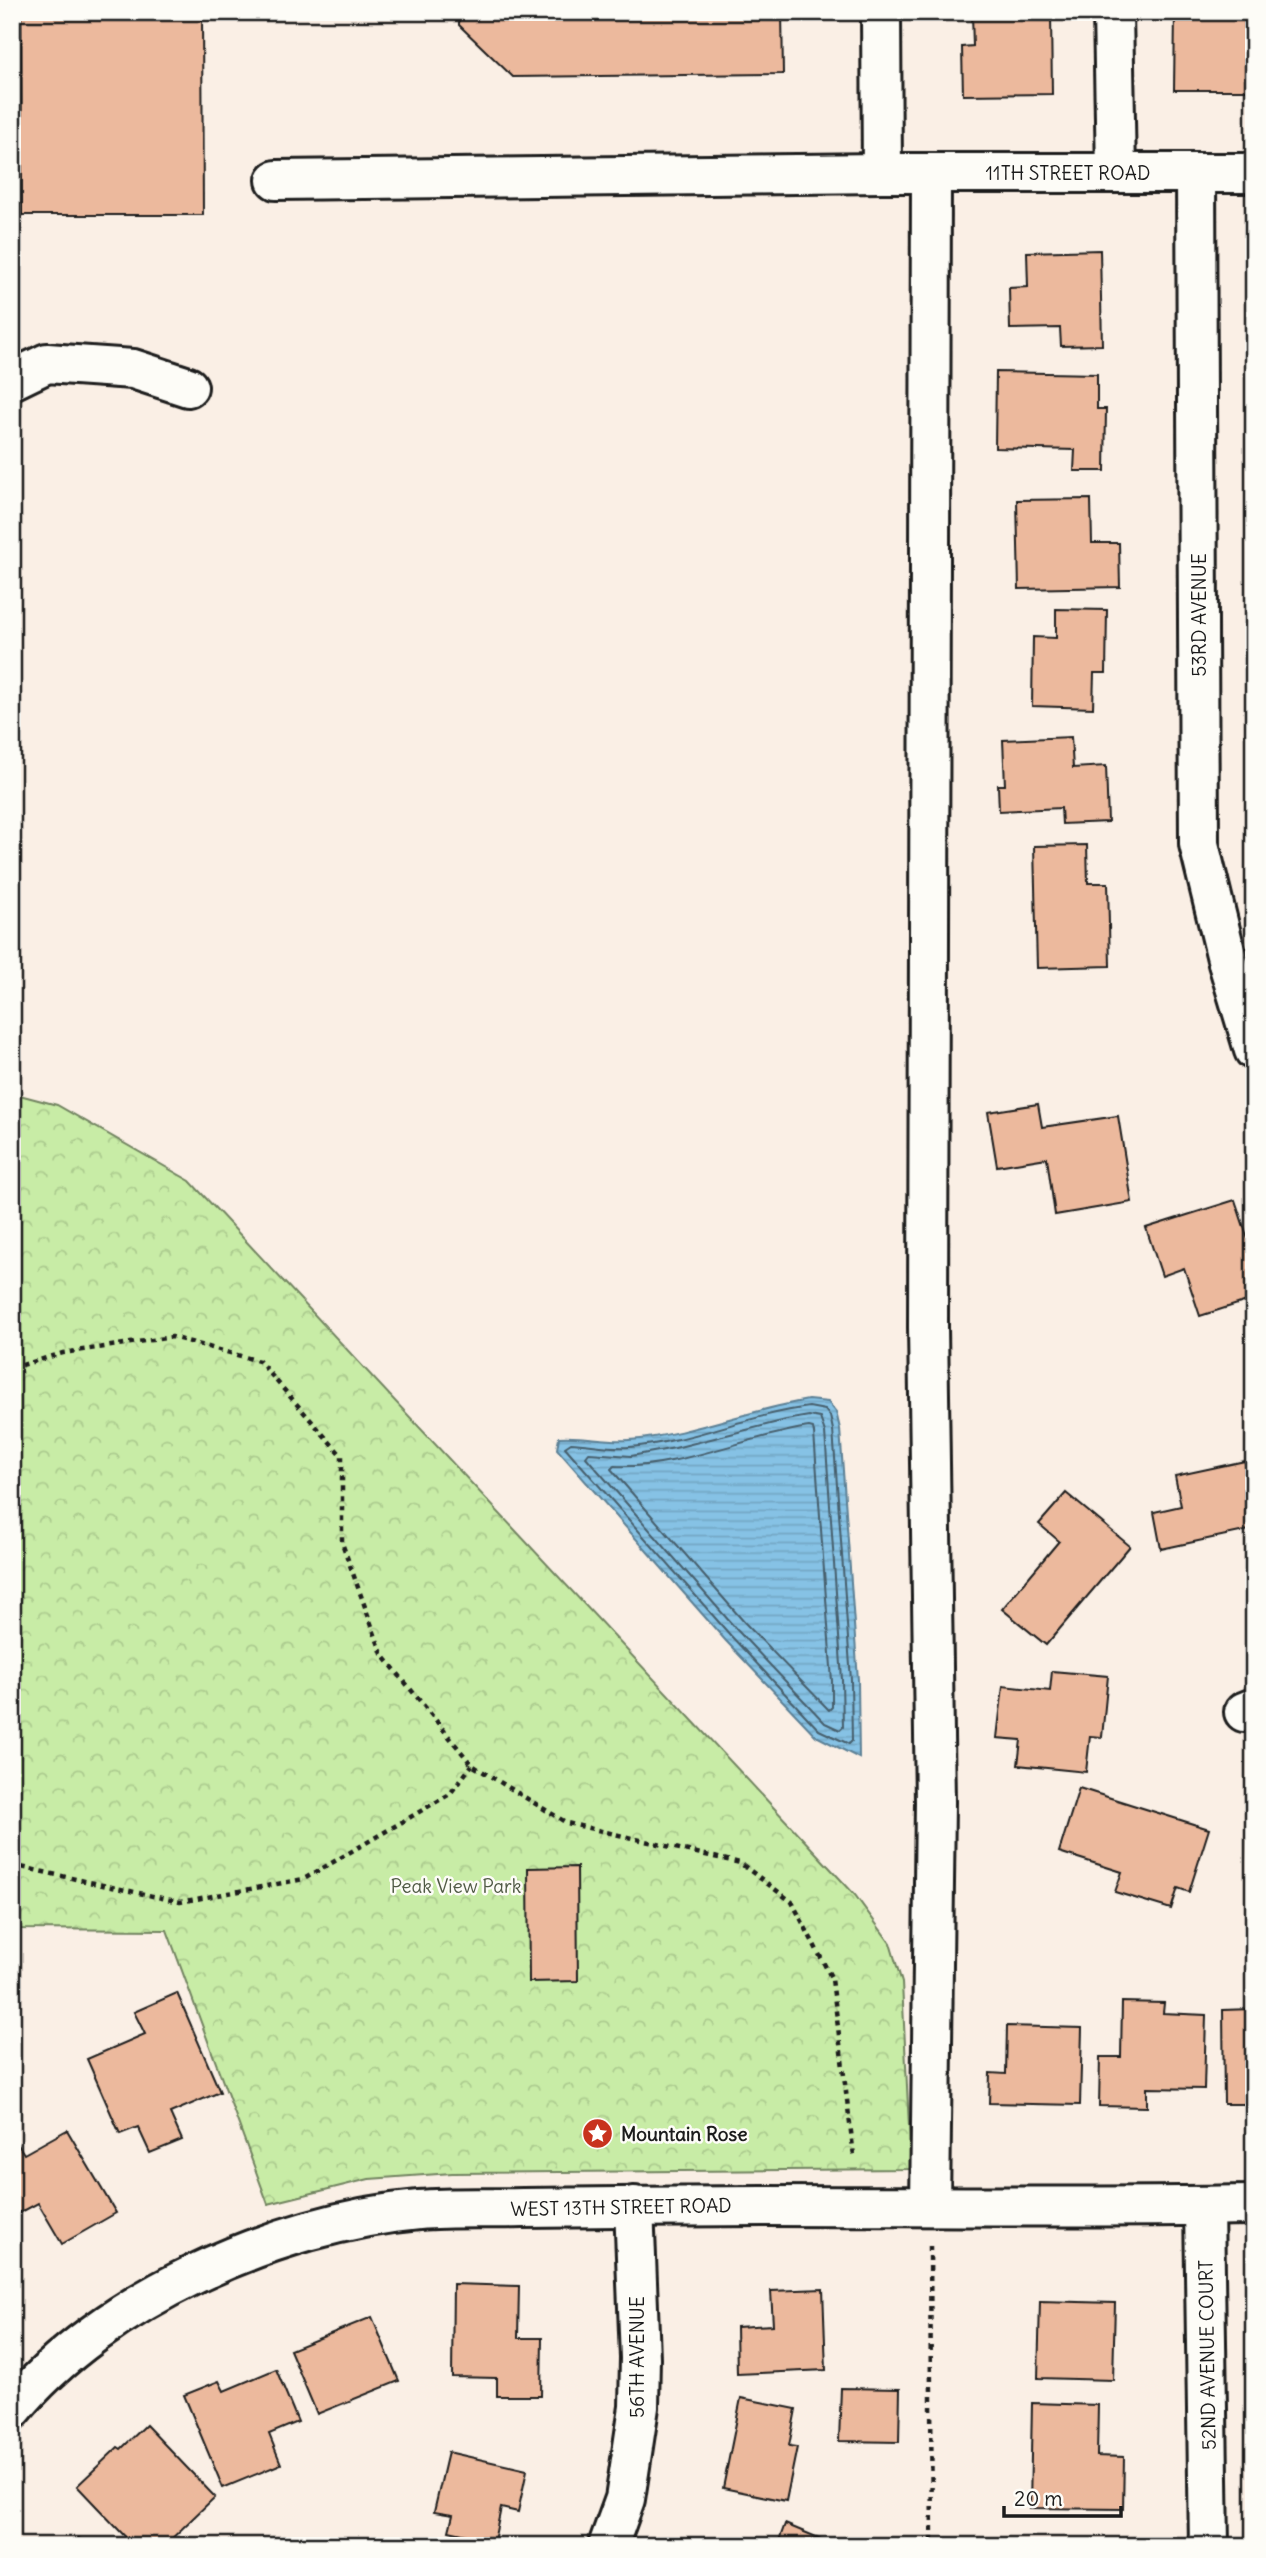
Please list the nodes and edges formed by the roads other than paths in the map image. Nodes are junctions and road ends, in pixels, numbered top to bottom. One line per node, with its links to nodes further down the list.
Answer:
1 (881, 12): 3 (street)
2 (1113, 12): 5 (street)
3 (882, 173): 4 (street, 11TH STREET ROAD); 8 (street, 11TH STREET ROAD)
4 (931, 173): 5 (street, 11TH STREET ROAD); 14 (street)
5 (1116, 173): 6 (street, 11TH STREET ROAD)
6 (1196, 173): 7 (street, 11TH STREET ROAD); 11 (street, 53RD AVENUE)
7 (1254, 173)
8 (276, 180)
9 (12, 380): 10 (street)
10 (188, 387)
11 (1254, 1050)
12 (1254, 2205): 15 (street, WEST 13TH STREET ROAD)
13 (634, 2206): 14 (street, WEST 13TH STREET ROAD); 16 (street, WEST 13TH STREET ROAD); 17 (street, 56TH AVENUE)
14 (930, 2206): 15 (street, WEST 13TH STREET ROAD)
15 (1204, 2206): 18 (street, 52ND AVENUE COURT)
16 (19, 2386)
17 (608, 2546)
18 (1209, 2546)

